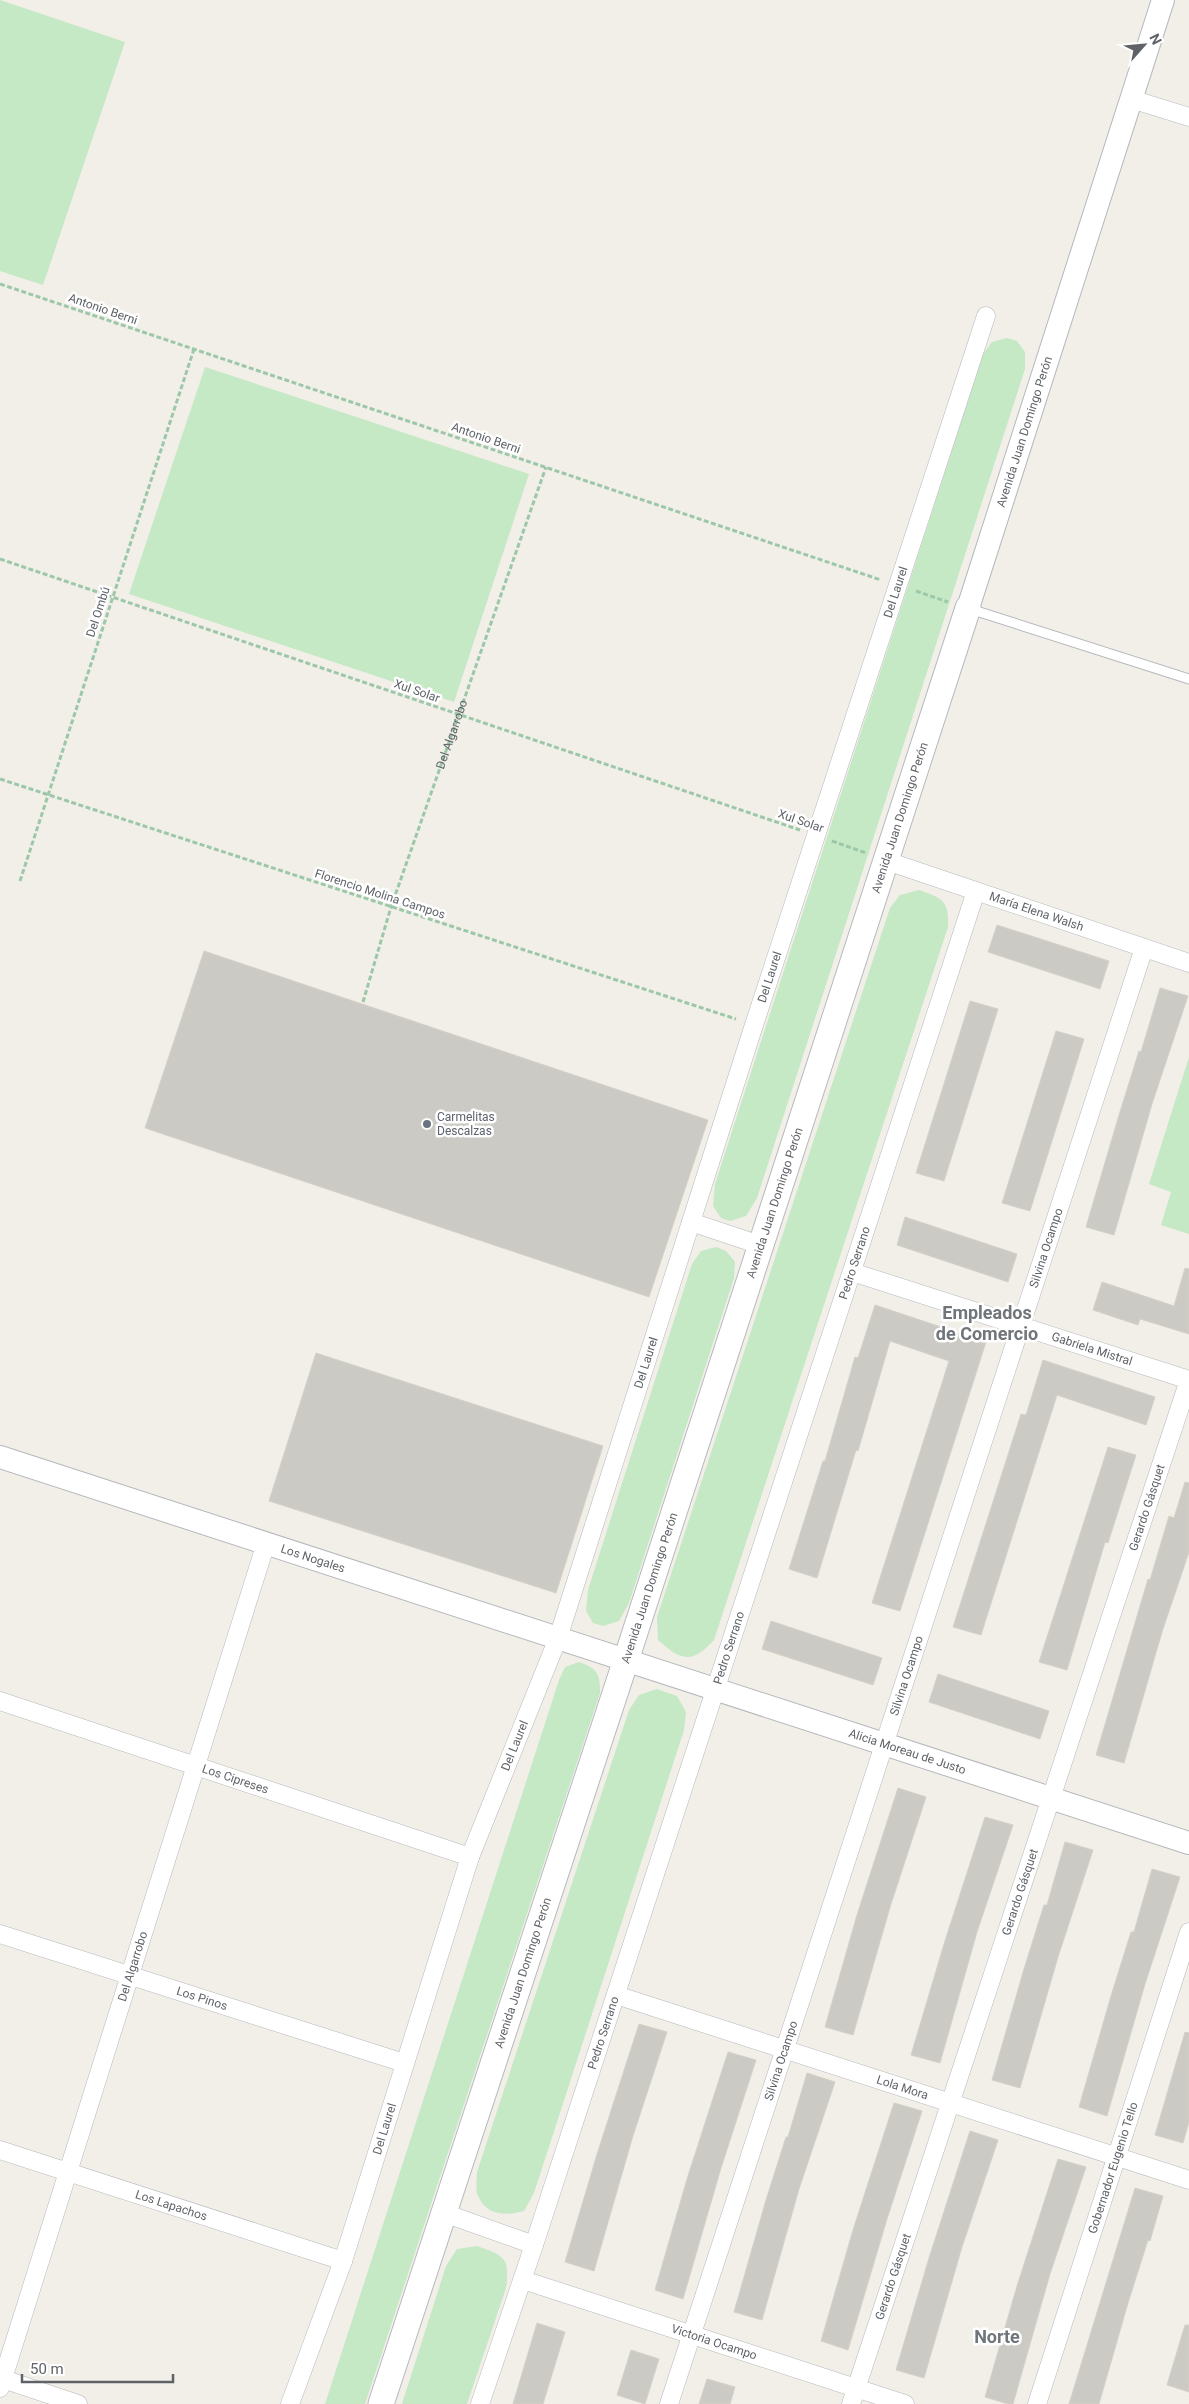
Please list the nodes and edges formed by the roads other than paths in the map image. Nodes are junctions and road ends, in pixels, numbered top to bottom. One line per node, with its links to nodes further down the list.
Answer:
1 (1163, 0): 2 (street, Avenida Juan Domingo Perón)
2 (1131, 99): 3 (street); 5 (street, Avenida Juan Domingo Perón)
3 (1189, 117)
4 (986, 316): 11 (street, Del Laurel)
5 (968, 608): 6 (lane); 7 (main road, Avenida Juan Domingo Perón)
6 (1189, 679)
7 (884, 860): 8 (street, María Elena Walsh); 12 (main road, Avenida Juan Domingo Perón)
8 (976, 891): 9 (street, María Elena Walsh); 13 (street, Pedro Serrano)
9 (1144, 948): 10 (street, María Elena Walsh); 14 (street, Silvina Ocampo)
10 (1189, 963)
11 (691, 1222): 12 (street); 18 (street, Del Laurel)
12 (760, 1245): 19 (main road, Avenida Juan Domingo Perón)
13 (852, 1272): 14 (street, Gabriela Mistral); 20 (street, Pedro Serrano)
14 (1021, 1326): 15 (street, Gabriela Mistral); 22 (street, Silvina Ocampo)
15 (1189, 1380): 24 (street, Gerardo Gásquet)
16 (0, 1457): 17 (street, Los Nogales)
17 (266, 1544): 18 (street, Los Nogales); 23 (street, Del Algarrobo)
18 (558, 1638): 19 (street, Los Nogales); 26 (street, Del Laurel)
19 (626, 1660): 20 (street, Alicia Moreau de Justo); 38 (main road, Avenida Juan Domingo Perón)
20 (716, 1689): 22 (street, Alicia Moreau de Justo); 30 (street, Pedro Serrano)
21 (0, 1701): 23 (street, Los Cipreses)
22 (884, 1745): 24 (street, Alicia Moreau de Justo); 31 (street, Silvina Ocampo)
23 (196, 1766): 26 (street, Los Cipreses); 29 (street, Del Algarrobo)
24 (1050, 1799): 25 (street, Alicia Moreau de Justo); 33 (street, Gerardo Gásquet)
25 (1189, 1843)
26 (470, 1857): 32 (street, Del Laurel)
27 (1189, 1932): 35 (street, Gobernador Eugenio Tello)
28 (0, 1934): 29 (street, Los Pinos)
29 (129, 1976): 32 (street, Los Pinos); 36 (street, Del Algarrobo)
30 (616, 1995): 31 (street, Lola Mora); 39 (street, Pedro Serrano)
31 (785, 2050): 33 (street, Lola Mora); 42 (street, Silvina Ocampo)
32 (404, 2063): 40 (street, Del Laurel)
33 (950, 2103): 35 (street, Lola Mora); 44 (street, Gerardo Gásquet)
34 (0, 2150): 36 (street, Los Lapachos)
35 (1117, 2157): 37 (street, Lola Mora); 51 (street, Gobernador Eugenio Tello)
36 (68, 2171): 40 (street, Los Lapachos); 43 (street, Del Algarrobo)
37 (1189, 2180)
38 (444, 2213): 39 (street); 47 (main road, Avenida Juan Domingo Perón)
39 (534, 2245): 41 (street, Pedro Serrano)
40 (343, 2261): 46 (street, Del Laurel)
41 (523, 2280): 42 (street, Victoria Ocampo); 48 (street, Pedro Serrano)
42 (691, 2335): 44 (street, Victoria Ocampo); 49 (street, Silvina Ocampo)
43 (1, 2382): 45 (street)
44 (853, 2396): 50 (street, Victoria Ocampo)
45 (78, 2404)
46 (290, 2404)
47 (381, 2404)
48 (480, 2404)
49 (669, 2404)
50 (905, 2404)
51 (1037, 2404)

